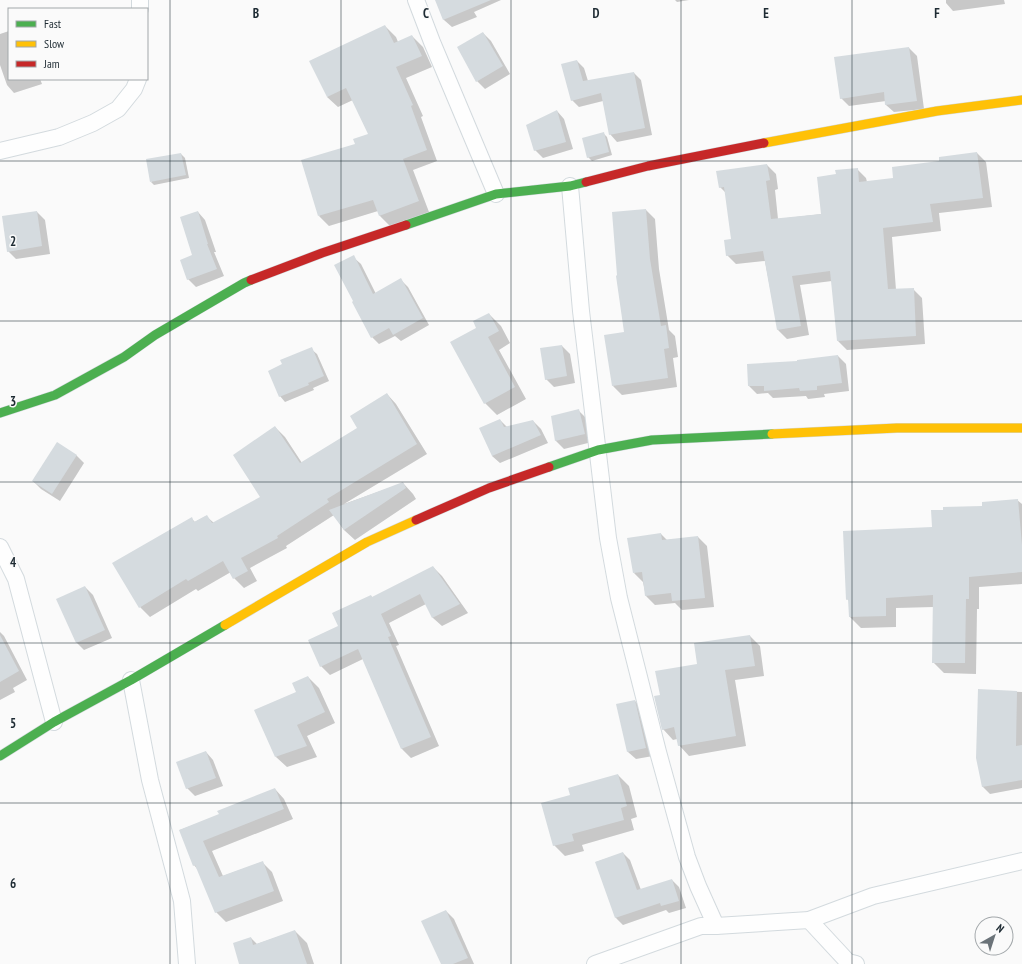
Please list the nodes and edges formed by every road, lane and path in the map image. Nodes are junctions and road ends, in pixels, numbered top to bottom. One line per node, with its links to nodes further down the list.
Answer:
1 (416, 0): 6 (street)
2 (138, 80): 4 (street)
3 (1022, 100): 5 (main road)
4 (0, 151)
5 (570, 186): 6 (main road); 9 (street)
6 (496, 194): 7 (main road)
7 (0, 413)
8 (1022, 428): 9 (main road)
9 (598, 450): 11 (main road); 16 (street)
10 (0, 547): 12 (street)
11 (131, 680): 12 (main road); 18 (street)
12 (54, 722): 13 (main road)
13 (0, 756)
14 (1022, 860): 15 (street)
15 (809, 920): 16 (street); 20 (street)
16 (716, 926): 17 (street)
17 (618, 960): 19 (street)
18 (187, 964)
19 (595, 964)
20 (856, 964)

